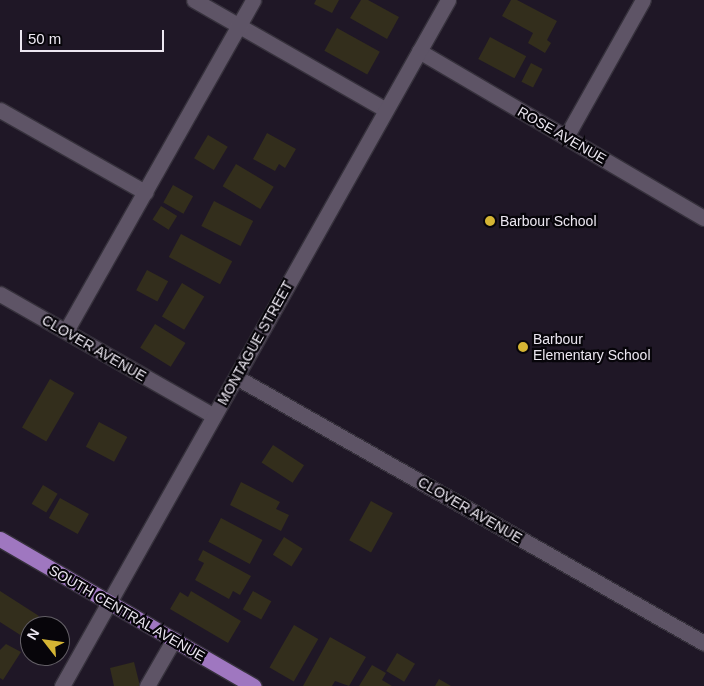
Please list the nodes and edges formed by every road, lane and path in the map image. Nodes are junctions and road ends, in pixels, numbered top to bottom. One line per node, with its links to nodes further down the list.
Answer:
1 (194, 0): 5 (street)
2 (253, 0): 5 (street)
3 (448, 0): 6 (street, MONTAGUE STREET)
4 (643, 0): 9 (street)
5 (239, 26): 8 (street); 10 (street)
6 (419, 51): 8 (street, MONTAGUE STREET); 9 (street, ROSE AVENUE)
7 (0, 110): 10 (street)
8 (386, 110): 14 (street, MONTAGUE STREET)
9 (566, 137): 11 (street, ROSE AVENUE)
10 (145, 192): 13 (street)
11 (704, 218)
12 (0, 294): 13 (street, CLOVER AVENUE)
13 (66, 331): 15 (street, CLOVER AVENUE)
14 (236, 377): 15 (street, MONTAGUE STREET); 19 (street, CLOVER AVENUE)
15 (214, 416): 17 (street, MONTAGUE STREET)
16 (0, 539): 17 (main road, SOUTH CENTRAL AVENUE)
17 (110, 602): 18 (main road, SOUTH CENTRAL AVENUE); 20 (street, MONTAGUE STREET)
18 (174, 640): 21 (street); 22 (main road, SOUTH CENTRAL AVENUE)
19 (704, 643)
20 (65, 685)
21 (147, 686)
22 (254, 686)

